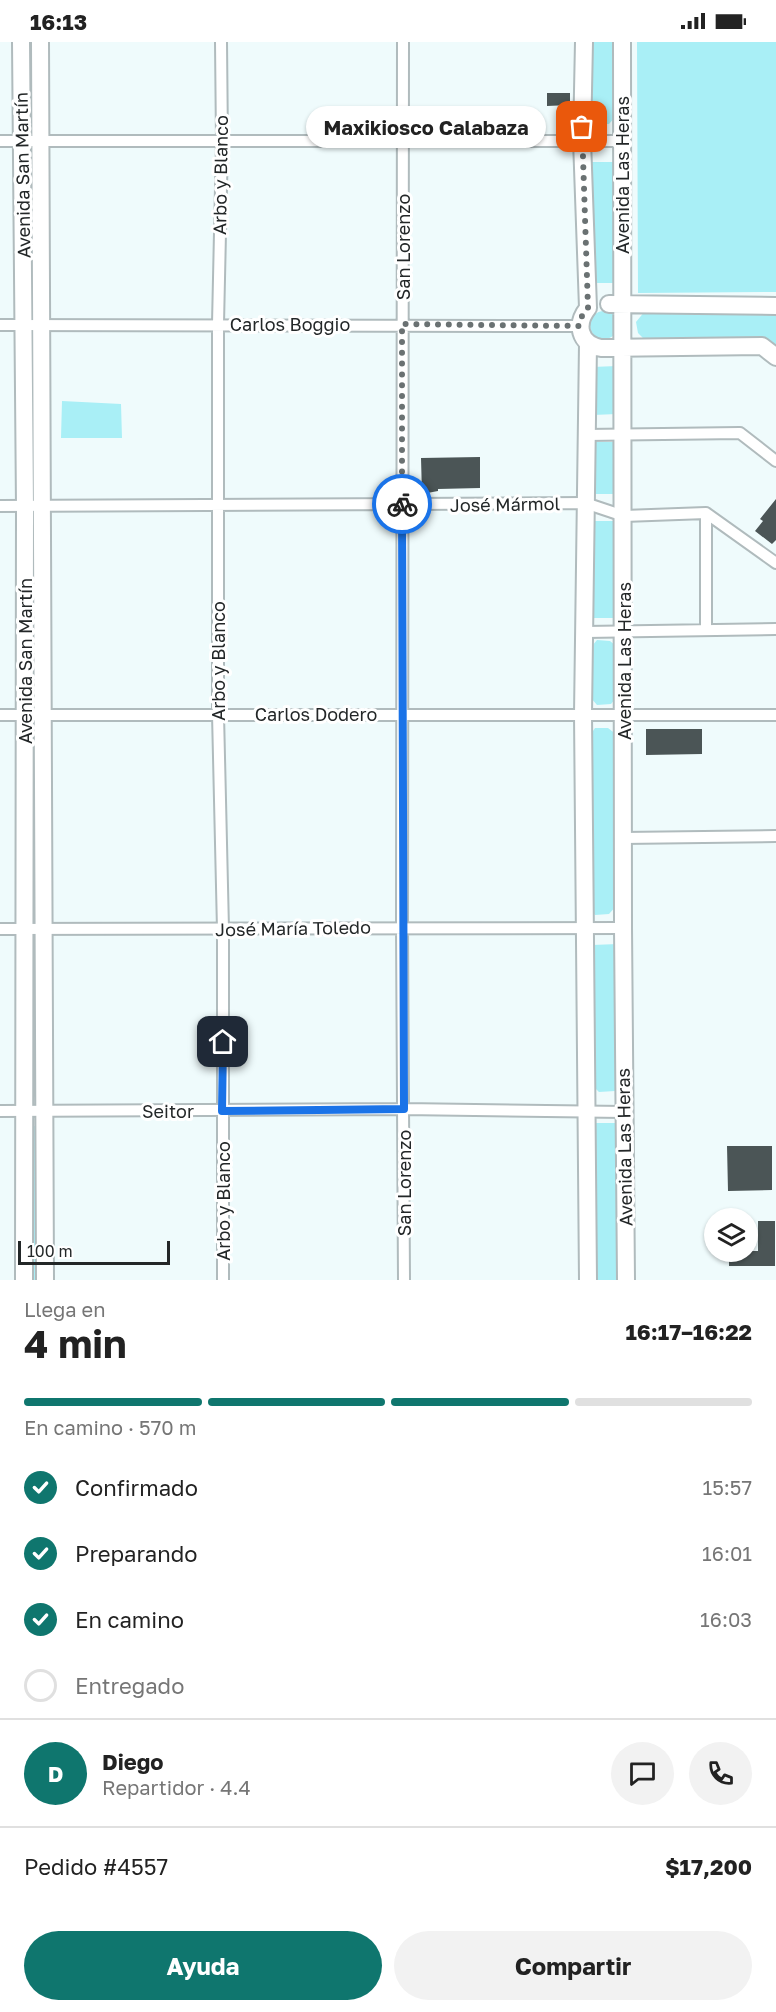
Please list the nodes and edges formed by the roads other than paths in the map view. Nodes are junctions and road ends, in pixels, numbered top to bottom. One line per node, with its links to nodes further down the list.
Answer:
1 (21, 42): 10 (main road, Avenida San Martín)
2 (40, 42): 11 (main road, Avenida San Martín)
3 (221, 42): 13 (street, Arbo y Blanco)
4 (403, 42): 7 (street, San Lorenzo)
5 (584, 42): 8 (main road, Avenida Las Heras)
6 (622, 42): 12 (main road, Avenida Las Heras)
7 (403, 140): 8 (street); 13 (street); 17 (street, San Lorenzo)
8 (582, 140): 12 (street); 15 (main road, Avenida Las Heras)
9 (0, 141): 10 (street)
10 (20, 141): 11 (street); 19 (main road, Avenida San Martín)
11 (40, 141): 13 (street); 20 (main road, Avenida San Martín)
12 (621, 141): 21 (main road, Avenida Las Heras)
13 (222, 142): 16 (street, Arbo y Blanco)
14 (776, 306): 21 (main road)
15 (588, 308): 21 (main road); 22 (main road, Avenida Las Heras)
16 (218, 324): 17 (street, Carlos Boggio); 20 (street, Carlos Boggio); 28 (street, Arbo y Blanco)
17 (402, 324): 22 (street, Carlos Boggio); 29 (street, San Lorenzo)
18 (0, 325): 19 (street, Carlos Boggio)
19 (24, 325): 20 (street, Carlos Boggio); 31 (main road, Avenida San Martín)
20 (43, 325): 32 (main road, Avenida San Martín)
21 (618, 325): 22 (main road); 23 (main road); 25 (main road, Avenida Las Heras)
22 (583, 335): 24 (main road, Avenida Las Heras)
23 (776, 357)
24 (586, 435): 25 (street); 27 (main road, Avenida Las Heras)
25 (624, 435): 26 (street); 34 (main road, Avenida Las Heras)
26 (776, 461)
27 (585, 503): 29 (street, José Mármol); 34 (street, José Mármol); 38 (main road, Avenida Las Heras)
28 (218, 506): 29 (street, José Mármol); 32 (street, José Mármol); 40 (street, Arbo y Blanco)
29 (402, 506): 41 (street, San Lorenzo)
30 (0, 507): 31 (street, José Mármol)
31 (25, 507): 32 (street, José Mármol); 44 (main road, Avenida San Martín)
32 (43, 507): 44 (main road, Avenida San Martín)
33 (706, 513): 34 (street, José Mármol); 35 (street); 37 (street)
34 (624, 516): 39 (main road, Avenida Las Heras)
35 (776, 563)
36 (776, 628): 37 (street)
37 (706, 630): 39 (street)
38 (586, 632): 39 (street); 42 (main road, Avenida Las Heras)
39 (624, 632): 46 (main road, Avenida Las Heras)
40 (218, 714): 41 (street, Carlos Dodero); 44 (street, Carlos Dodero); 55 (street, Arbo y Blanco)
41 (402, 714): 42 (street, Carlos Dodero); 49 (street, San Lorenzo)
42 (583, 714): 46 (street, Carlos Dodero); 50 (main road, Avenida Las Heras)
43 (0, 715): 44 (street, Carlos Dodero)
44 (33, 715): 53 (main road, Avenida San Martín); 54 (main road, Avenida San Martín)
45 (776, 715): 46 (street, Carlos Dodero)
46 (623, 716): 48 (main road, Avenida Las Heras)
47 (776, 836): 48 (street)
48 (623, 838): 51 (main road, Avenida Las Heras)
49 (402, 927): 50 (street, José María Toledo); 55 (street, José María Toledo); 56 (street, San Lorenzo)
50 (583, 927): 51 (street, José María Toledo); 60 (main road, Avenida Las Heras)
51 (623, 928): 61 (main road, Avenida Las Heras)
52 (0, 929): 53 (street, José María Toledo)
53 (24, 929): 54 (street, José María Toledo); 58 (main road, Avenida San Martín)
54 (43, 929): 55 (street, José María Toledo); 58 (main road, Avenida San Martín)
55 (223, 929): 59 (street, Arbo y Blanco)
56 (404, 1109): 59 (street, Seitor); 60 (street, Seitor); 65 (street, San Lorenzo)
57 (0, 1111): 58 (street, Seitor)
58 (34, 1111): 59 (street, Seitor); 62 (main road, Avenida San Martín); 63 (main road, Avenida San Martín)
59 (222, 1111): 64 (street, Arbo y Blanco)
60 (585, 1112): 61 (street, Seitor); 66 (main road, Avenida Las Heras)
61 (623, 1112): 67 (main road, Avenida Las Heras)
62 (24, 1280)
63 (45, 1280)
64 (223, 1280)
65 (404, 1280)
66 (588, 1280)
67 (626, 1280)

